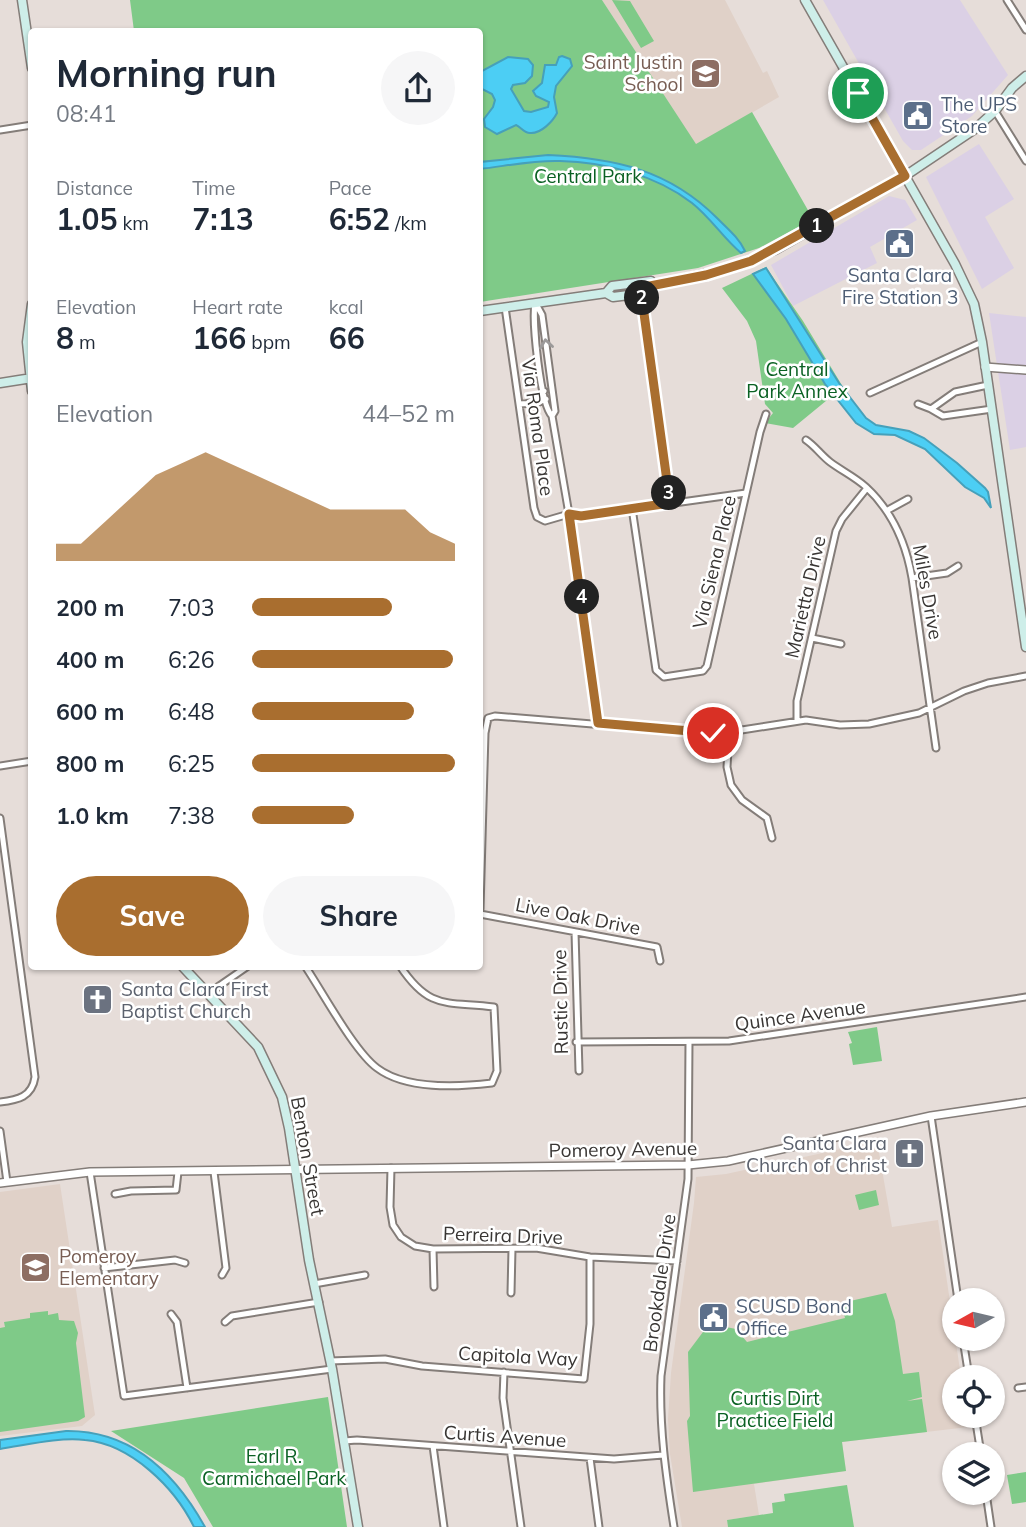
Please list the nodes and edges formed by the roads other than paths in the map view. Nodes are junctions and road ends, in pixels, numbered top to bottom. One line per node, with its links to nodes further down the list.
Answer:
1 (22, 0): 5 (main road)
2 (805, 0): 11 (main road)
3 (1007, 0): 4 (street)
4 (1026, 30)
5 (28, 41)
6 (1026, 76): 7 (main road)
7 (995, 111): 10 (street); 11 (main road)
8 (28, 126): 9 (street)
9 (0, 130)
10 (1026, 161)
11 (905, 176): 12 (main road); 18 (main road)
12 (654, 286): 13 (main road); 14 (main road)
13 (606, 293): 14 (main road); 15 (main road)
14 (641, 293): 39 (street)
15 (535, 303): 16 (main road); 24 (street); 26 (street, one-way to 15)
16 (505, 307): 17 (main road); 29 (street, Via Roma Place)
17 (483, 311)
18 (982, 342): 19 (main road); 25 (street)
19 (985, 367): 20 (street); 23 (main road)
20 (1026, 370)
21 (28, 378): 22 (main road)
22 (0, 383)
23 (988, 385): 31 (street); 32 (main road)
24 (544, 391): 27 (street); 28 (street)
25 (870, 393)
26 (552, 394): 27 (street); 34 (street)
27 (546, 399): 28 (street); 34 (street)
28 (529, 402): 29 (street)
29 (519, 404): 42 (street, Via Roma Place)
30 (918, 404): 31 (street)
31 (930, 409): 32 (street)
32 (992, 409): 47 (main road)
33 (766, 414): 37 (street, Via Siena Place)
34 (552, 416): 42 (street)
35 (806, 440): 36 (street, Miles Drive)
36 (867, 488): 41 (street, Miles Drive); 45 (street, Marietta Drive)
37 (746, 493): 39 (street); 40 (street, Via Siena Place)
38 (908, 499): 41 (street)
39 (670, 503): 40 (street)
40 (632, 508): 42 (street)
41 (888, 510): 44 (street, Miles Drive)
42 (569, 514): 51 (street)
43 (958, 566): 44 (street)
44 (912, 578): 49 (street, Miles Drive)
45 (812, 638): 46 (street); 50 (street, Marietta Drive)
46 (841, 644)
47 (1026, 648)
48 (1026, 676): 49 (street)
49 (930, 708): 50 (street); 53 (street, Miles Drive)
50 (797, 721): 52 (street)
51 (598, 723): 52 (street); 56 (street)
52 (729, 732): 58 (street)
53 (936, 748)
54 (28, 762): 55 (street)
55 (0, 766)
56 (483, 804)
57 (0, 818): 71 (street)
58 (772, 838)
59 (483, 912): 60 (street, Live Oak Drive)
60 (575, 932): 61 (street, Live Oak Drive); 68 (street, Rustic Drive)
61 (660, 961)
62 (186, 970): 66 (main road, Benton Street)
63 (242, 970): 66 (street)
64 (308, 970): 65 (street)
65 (403, 970)
66 (209, 993): 77 (main road, Benton Street)
67 (1026, 997): 69 (street, Quince Avenue)
68 (576, 1042): 69 (street, Quince Avenue); 70 (street, Rustic Drive)
69 (689, 1042): 75 (street, Brookdale Drive)
70 (579, 1071)
71 (0, 1102)
72 (1026, 1102): 73 (street, Pomeroy Avenue)
73 (931, 1116): 75 (street, Pomeroy Avenue); 93 (street)
74 (0, 1131): 81 (street)
75 (688, 1165): 76 (street, Pomeroy Avenue); 86 (street, Brookdale Drive)
76 (391, 1168): 77 (street, Pomeroy Avenue); 83 (street, Perreira Drive)
77 (295, 1169): 80 (street, Pomeroy Avenue); 91 (main road, Benton Street)
78 (90, 1172): 79 (street, Pomeroy Avenue); 81 (street, Pomeroy Avenue); 88 (street)
79 (178, 1172): 80 (street, Pomeroy Avenue); 82 (street)
80 (214, 1172): 89 (street)
81 (4, 1182)
82 (115, 1194)
83 (433, 1249): 84 (street, Perreira Drive); 92 (street)
84 (512, 1249): 85 (street, Perreira Drive); 94 (street)
85 (590, 1256): 86 (street, Perreira Drive); 99 (street, Capitola Way)
86 (677, 1261): 106 (street, Brookdale Drive)
87 (185, 1263): 88 (street)
88 (104, 1268): 101 (street)
89 (222, 1275)
90 (365, 1275): 91 (street)
91 (314, 1284): 95 (main road, Benton Street)
92 (434, 1287)
93 (956, 1288)
94 (511, 1293)
95 (319, 1302): 97 (street); 98 (main road, Benton Street)
96 (171, 1314): 101 (street)
97 (225, 1322)
98 (331, 1365): 99 (street, Capitola Way); 101 (street); 103 (main road, Benton Street)
99 (504, 1372): 105 (street)
100 (1026, 1387): 102 (street)
101 (187, 1388)
102 (1018, 1388)
103 (344, 1441): 104 (street, Curtis Avenue); 109 (main road, Benton Street)
104 (433, 1446): 105 (street, Curtis Avenue); 110 (street)
105 (510, 1453): 107 (street, Curtis Avenue); 111 (street)
106 (663, 1455): 107 (street, Curtis Avenue); 113 (street, Brookdale Drive)
107 (590, 1458): 112 (street)
108 (988, 1505): 114 (street)
109 (358, 1527)
110 (444, 1527)
111 (521, 1527)
112 (599, 1527)
113 (674, 1527)
114 (991, 1527)

